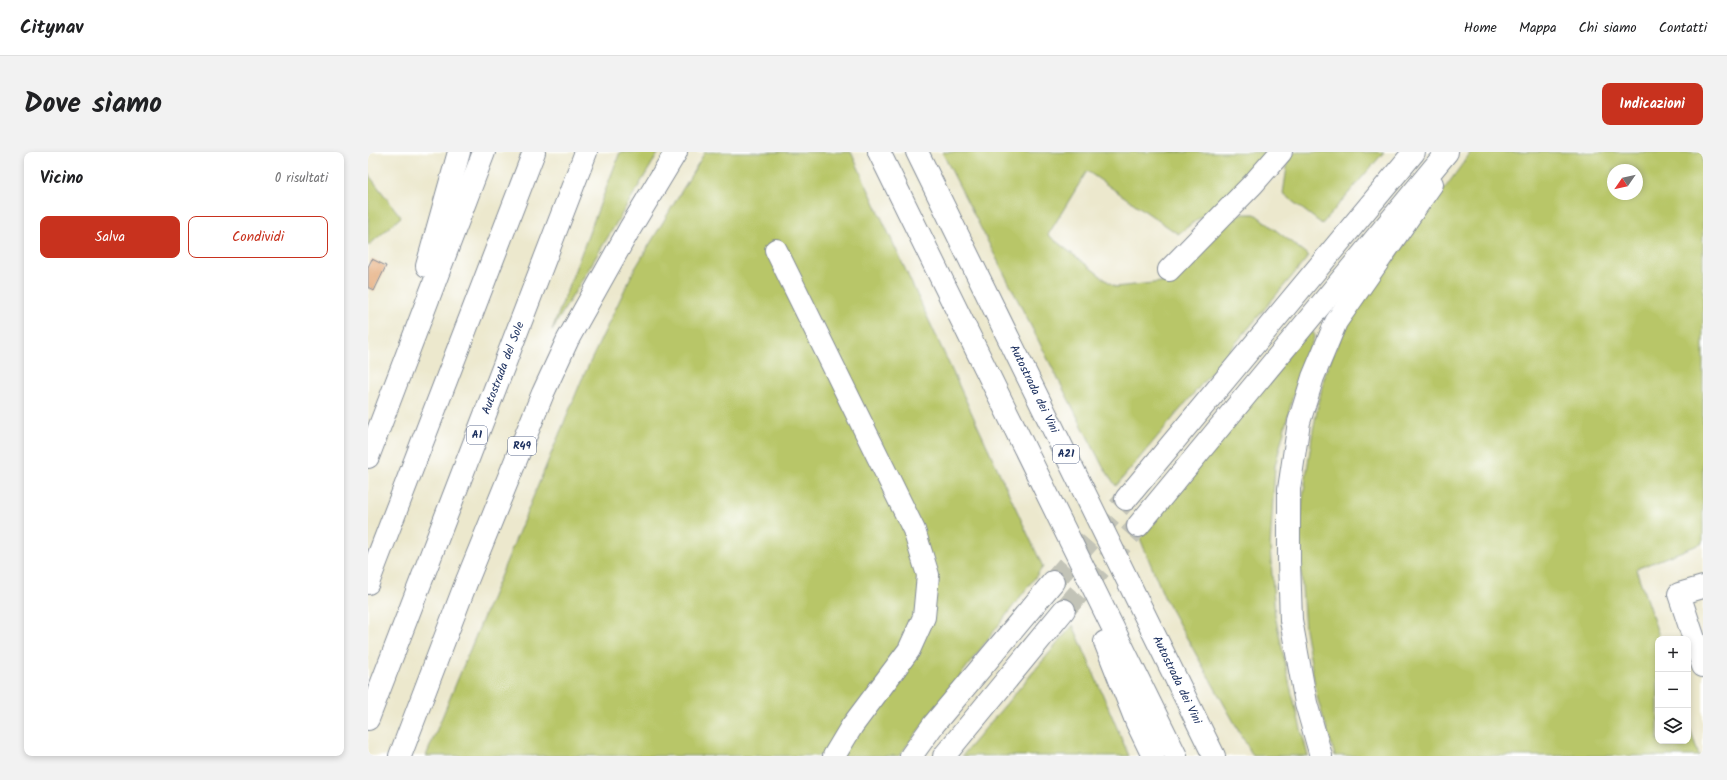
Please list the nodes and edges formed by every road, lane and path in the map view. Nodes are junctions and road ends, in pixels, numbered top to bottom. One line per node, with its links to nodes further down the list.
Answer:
1 (459, 152): 14 (main road)
2 (484, 152): 15 (main road)
3 (534, 152): 20 (main road)
4 (586, 152): 24 (main road, Autostrada del Sole / A1)
5 (676, 152): 25 (main road, R49)
6 (879, 152): 16 (main road)
7 (917, 152): 31 (main road, Autostrada dei Vini / A21)
8 (1281, 152): 13 (main road)
9 (1414, 152): 17 (main road)
10 (1447, 152): 18 (main road)
11 (1453, 152): 32 (main road)
12 (776, 250): 26 (main road)
13 (1169, 270)
14 (368, 444)
15 (368, 457)
16 (1049, 498): 29 (main road); 30 (main road)
17 (1126, 499)
18 (1138, 526)
19 (1052, 582): 27 (main road)
20 (368, 583)
21 (1703, 587): 23 (main road)
22 (1064, 610): 28 (main road)
23 (1703, 666)
24 (368, 719)
25 (400, 756)
26 (834, 756)
27 (911, 756)
28 (944, 756)
29 (1153, 756)
30 (1176, 756)
31 (1214, 756)
32 (1321, 756)

